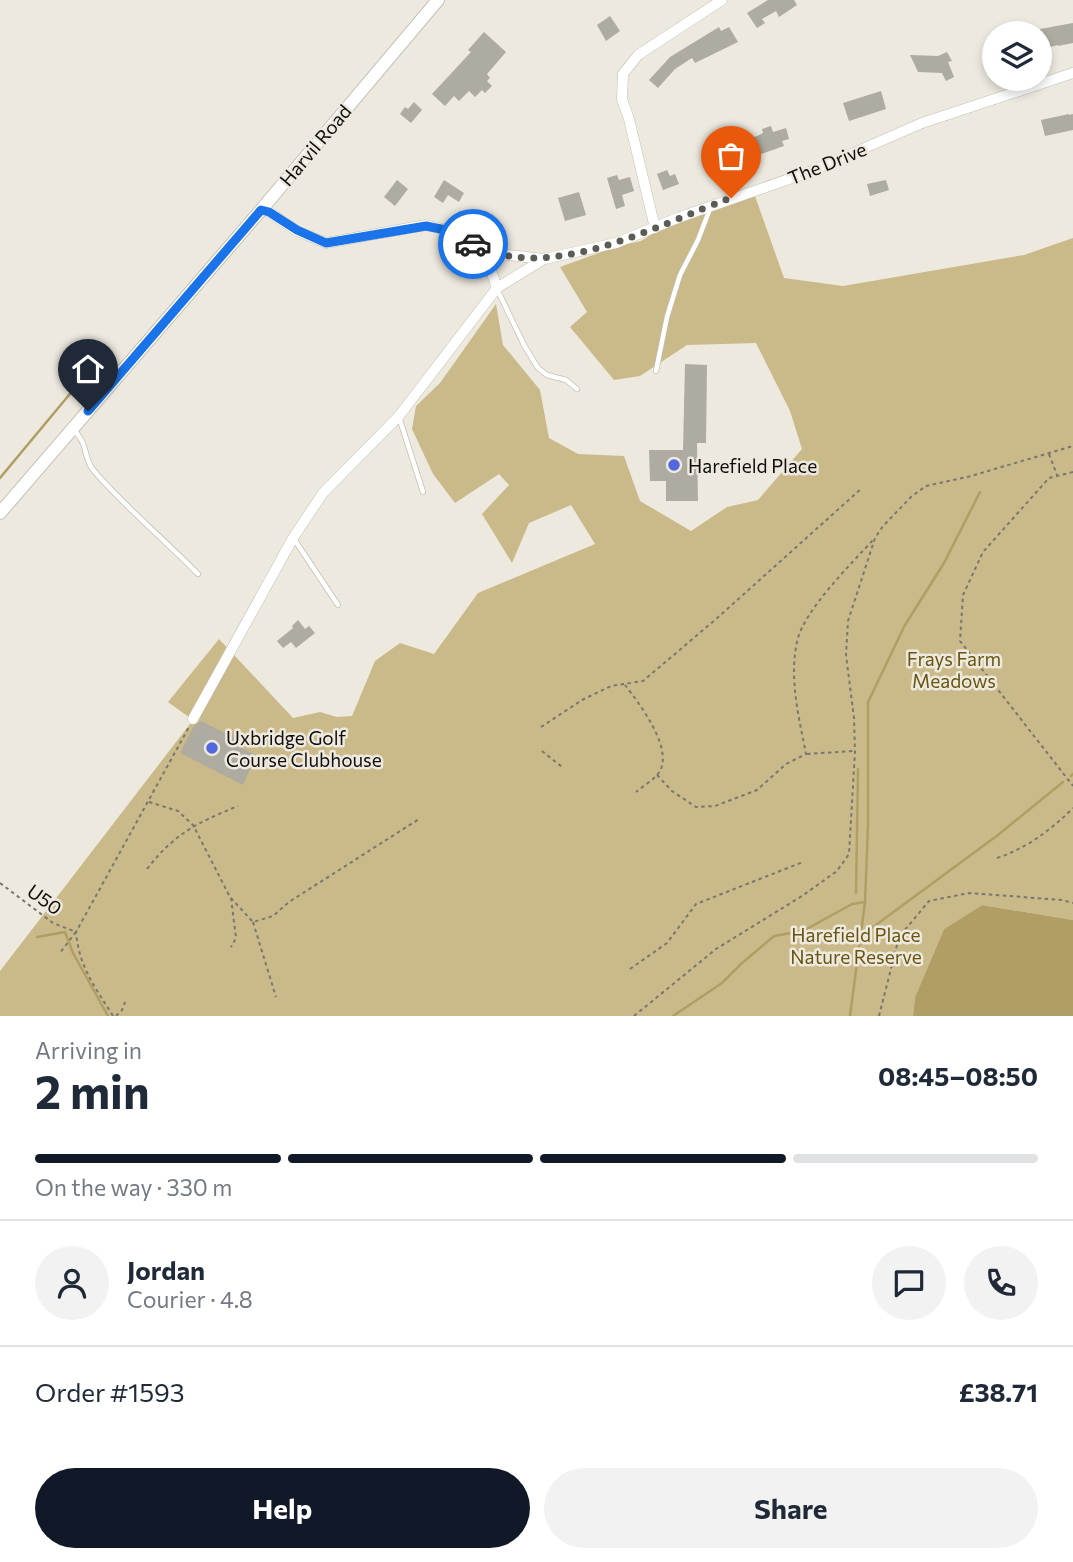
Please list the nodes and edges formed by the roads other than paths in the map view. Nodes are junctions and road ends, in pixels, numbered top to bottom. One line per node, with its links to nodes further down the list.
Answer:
1 (438, 0): 6 (street, Harvil Road)
2 (722, 0): 3 (street)
3 (707, 4): 7 (street)
4 (1073, 73): 5 (street, The Drive)
5 (711, 206): 7 (street, The Drive); 11 (lane)
6 (261, 210): 8 (street, The Drive); 14 (street, Harvil Road)
7 (655, 228): 9 (street, The Drive)
8 (489, 253): 9 (street, The Drive); 10 (street)
9 (544, 259): 10 (street)
10 (497, 288): 12 (lane); 13 (street)
11 (656, 371)
12 (577, 389)
13 (399, 416): 15 (lane); 17 (street)
14 (72, 429): 16 (street, Harvil Road); 18 (lane)
15 (423, 492)
16 (0, 513)
17 (293, 538): 19 (lane); 20 (street)
18 (198, 574)
19 (338, 605)
20 (193, 719)

